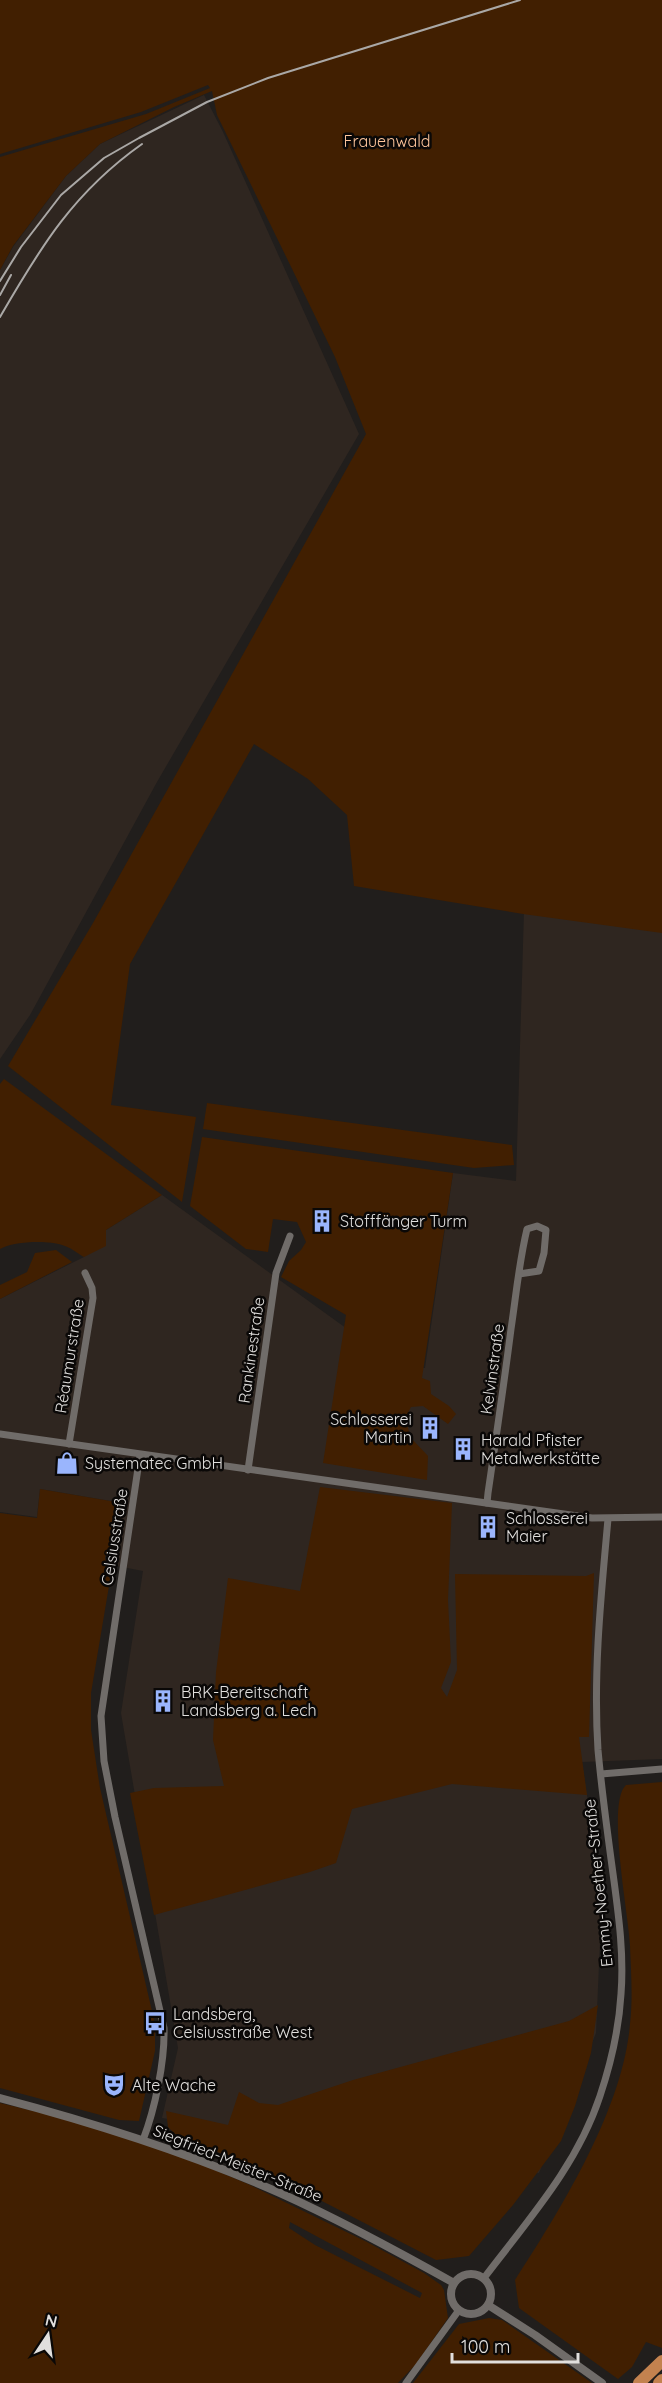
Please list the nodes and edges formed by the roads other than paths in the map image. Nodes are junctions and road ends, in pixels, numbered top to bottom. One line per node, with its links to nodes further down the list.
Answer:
1 (290, 1236): 7 (street, Rankinestraße)
2 (85, 1273): 5 (street, Réaumurstraße)
3 (519, 1274): 3 (street, Kelvinstraße); 8 (street, Kelvinstraße)
4 (0, 1434): 5 (street)
5 (69, 1444): 6 (street)
6 (140, 1455): 7 (street); 14 (street, Celsiusstraße)
7 (248, 1470): 8 (street)
8 (487, 1503): 10 (street)
9 (662, 1517): 10 (street)
10 (608, 1519): 12 (street, Emmy-Noether-Straße)
11 (662, 1769): 12 (street)
12 (601, 1774): 15 (street, Emmy-Noether-Straße)
13 (0, 2098): 14 (street, Siegfried-Meister-Straße)
14 (143, 2140): 16 (street, Siegfried-Meister-Straße)
15 (484, 2278): 16 (street); 17 (street)
16 (454, 2283): 18 (street)
17 (488, 2305): 18 (street); 21 (street)
18 (459, 2310): 20 (street)
19 (662, 2361): 22 (highway)
20 (406, 2383)
21 (602, 2383)
22 (639, 2383)

